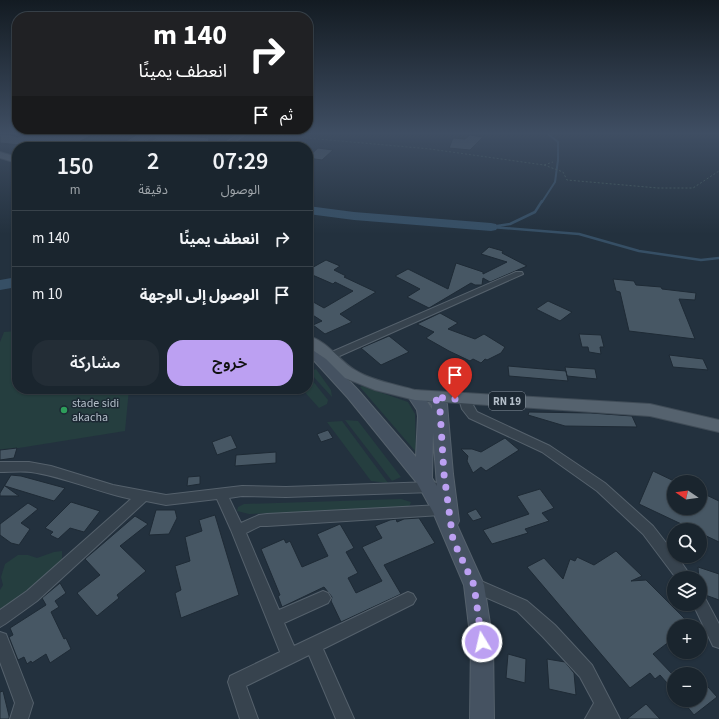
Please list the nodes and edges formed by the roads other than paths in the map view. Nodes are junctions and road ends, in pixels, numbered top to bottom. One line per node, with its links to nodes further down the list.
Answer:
1 (519, 274): 4 (street)
2 (313, 343): 4 (main road, RN 19)
3 (313, 351): 10 (main road)
4 (331, 356): 5 (main road, RN 19)
5 (415, 395): 6 (main road, RN 19); 10 (main road)
6 (434, 397): 7 (main road, RN 19); 10 (main road)
7 (464, 399): 8 (main road, RN 19); 16 (street)
8 (719, 426)
9 (0, 467): 12 (street)
10 (432, 483): 11 (street); 13 (main road); 15 (main road)
11 (220, 493): 12 (street); 14 (street)
12 (142, 497): 21 (street)
13 (441, 510): 14 (street); 15 (main road)
14 (238, 530): 22 (street)
15 (453, 540): 17 (main road)
16 (680, 571)
17 (474, 585): 27 (street); 31 (main road)
18 (323, 598): 22 (street)
19 (408, 599): 25 (street)
20 (704, 611): 24 (street)
21 (0, 619)
22 (275, 619): 26 (street)
23 (0, 640): 28 (street)
24 (719, 640)
25 (313, 645): 26 (street); 30 (street)
26 (290, 656): 29 (street)
27 (602, 704): 32 (street); 33 (street)
28 (19, 719)
29 (249, 719)
30 (345, 719)
31 (482, 719)
32 (594, 719)
33 (611, 719)

